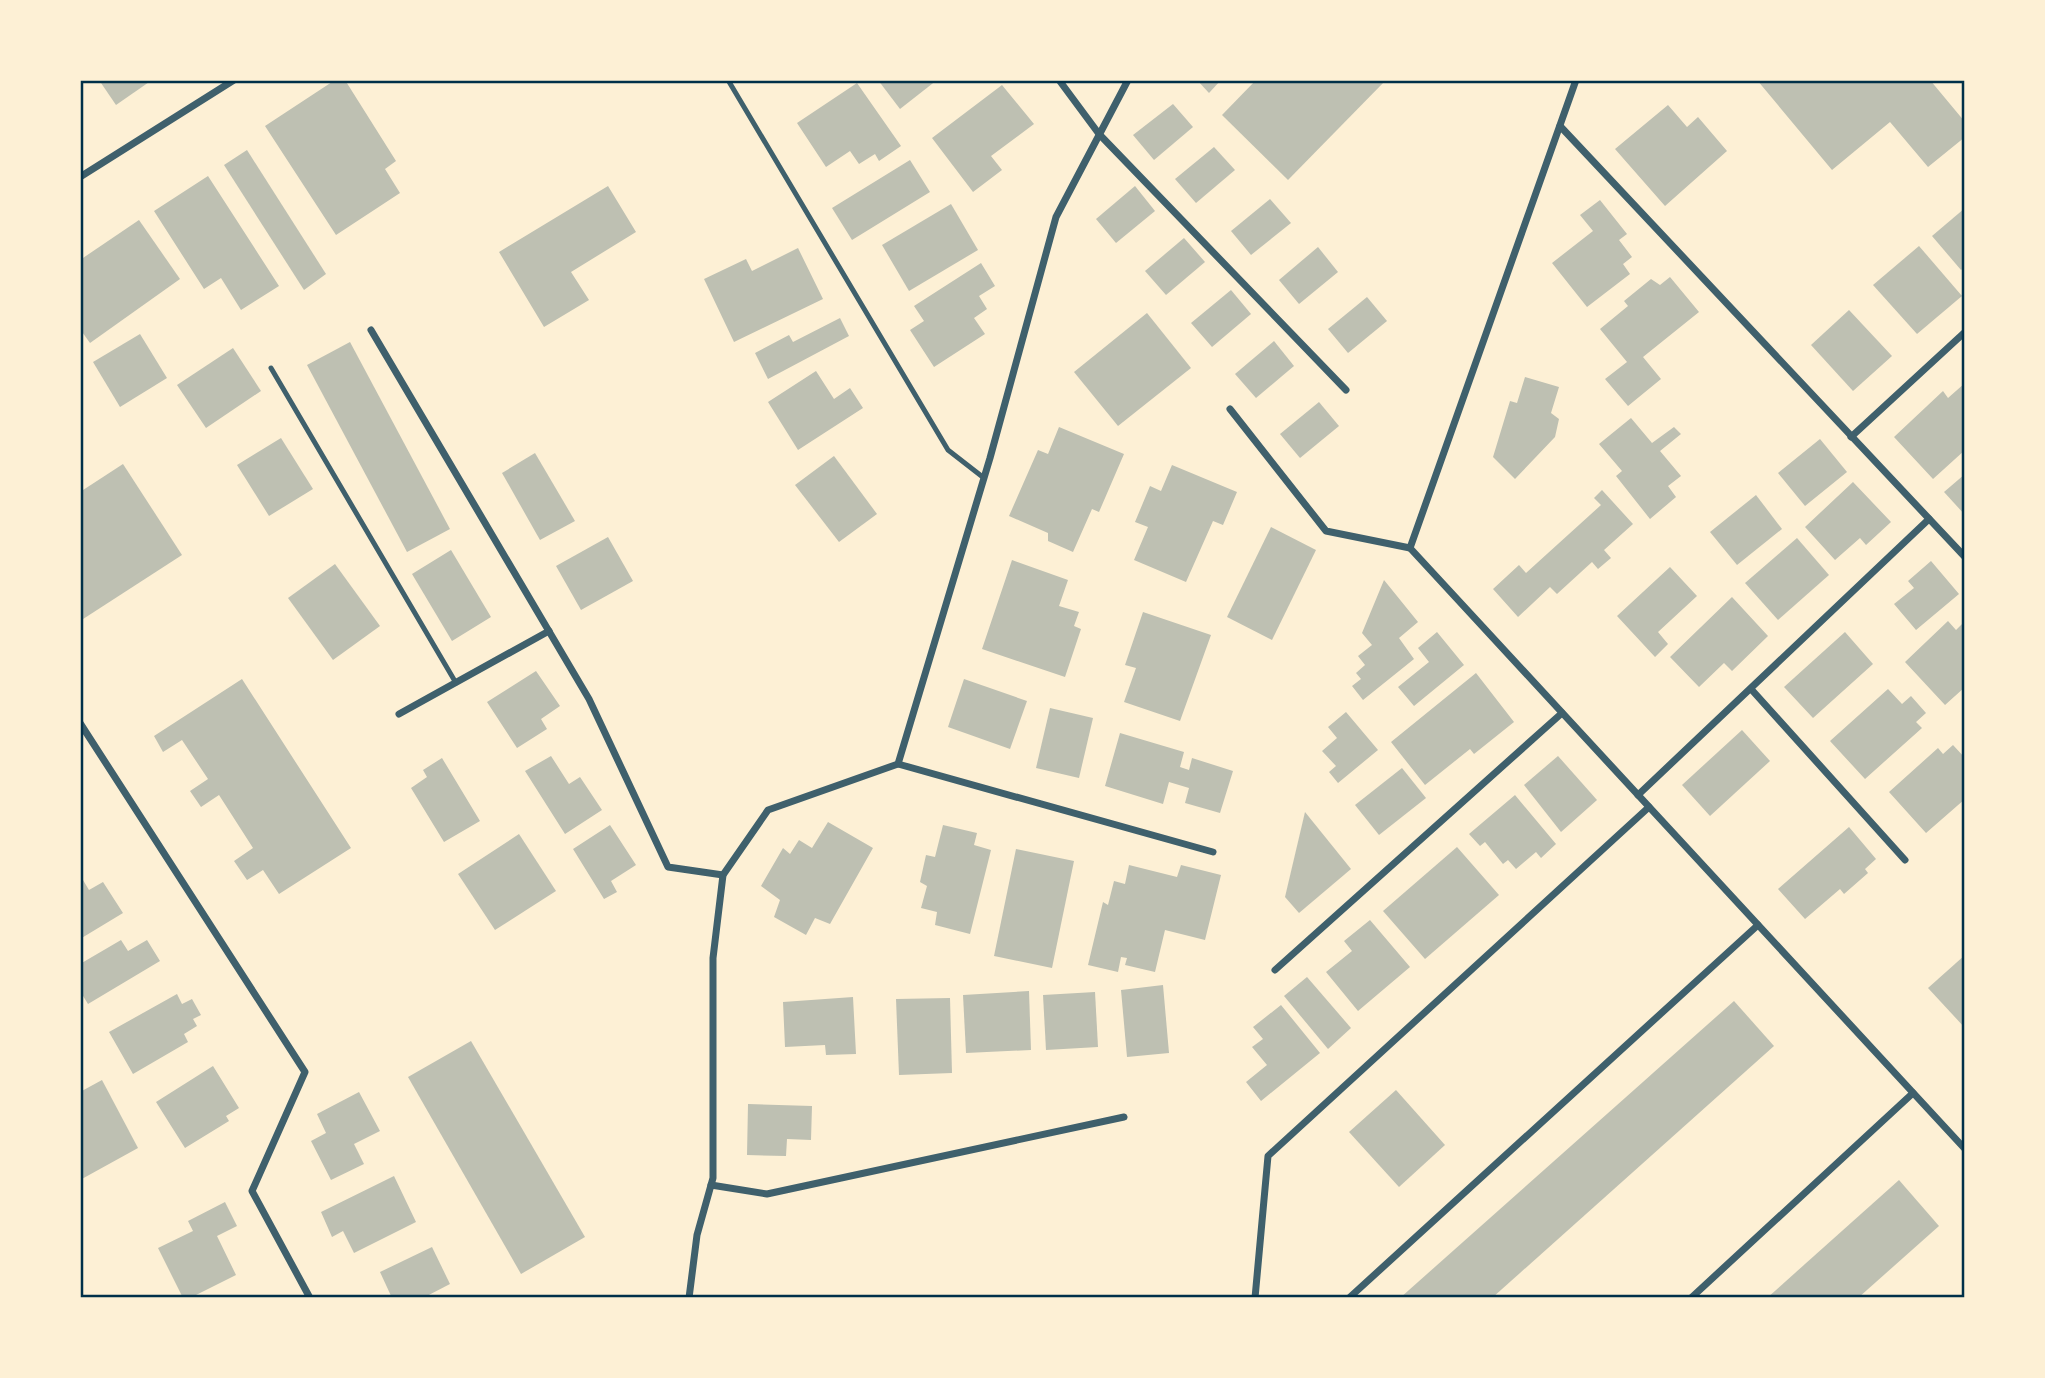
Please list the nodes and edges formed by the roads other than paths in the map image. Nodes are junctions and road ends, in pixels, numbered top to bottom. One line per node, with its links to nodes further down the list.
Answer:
1 (234, 80): 8 (street)
2 (729, 80): 15 (lane)
3 (1059, 80): 7 (street)
4 (1128, 80): 7 (street)
5 (1576, 80): 6 (street)
6 (1560, 126): 14 (street); 17 (street)
7 (1098, 134): 12 (street); 15 (street)
8 (80, 177)
9 (371, 330): 19 (street)
10 (1965, 332): 14 (street)
11 (271, 368): 20 (lane)
12 (1346, 390)
13 (1230, 409): 17 (street)
14 (1851, 437): 16 (street)
15 (984, 478): 25 (street)
16 (1929, 519): 18 (street); 21 (street)
17 (1410, 548): 22 (street)
18 (1965, 557)
19 (549, 631): 20 (street); 30 (street)
20 (456, 683): 23 (street)
21 (1751, 689): 26 (street); 29 (street)
22 (1562, 713): 26 (street); 32 (street)
23 (399, 715)
24 (80, 723): 37 (street)
25 (898, 764): 28 (street); 30 (street)
26 (1638, 795): 27 (street)
27 (1649, 807): 31 (street); 39 (street)
28 (1213, 852)
29 (1905, 860)
30 (723, 875): 36 (street)
31 (1758, 925): 33 (street); 40 (street)
32 (1275, 970)
33 (1913, 1093): 35 (street); 41 (street)
34 (1124, 1117): 36 (street)
35 (1965, 1149)
36 (711, 1185): 38 (street)
37 (310, 1297)
38 (689, 1297)
39 (1255, 1297)
40 (1349, 1297)
41 (1691, 1297)

